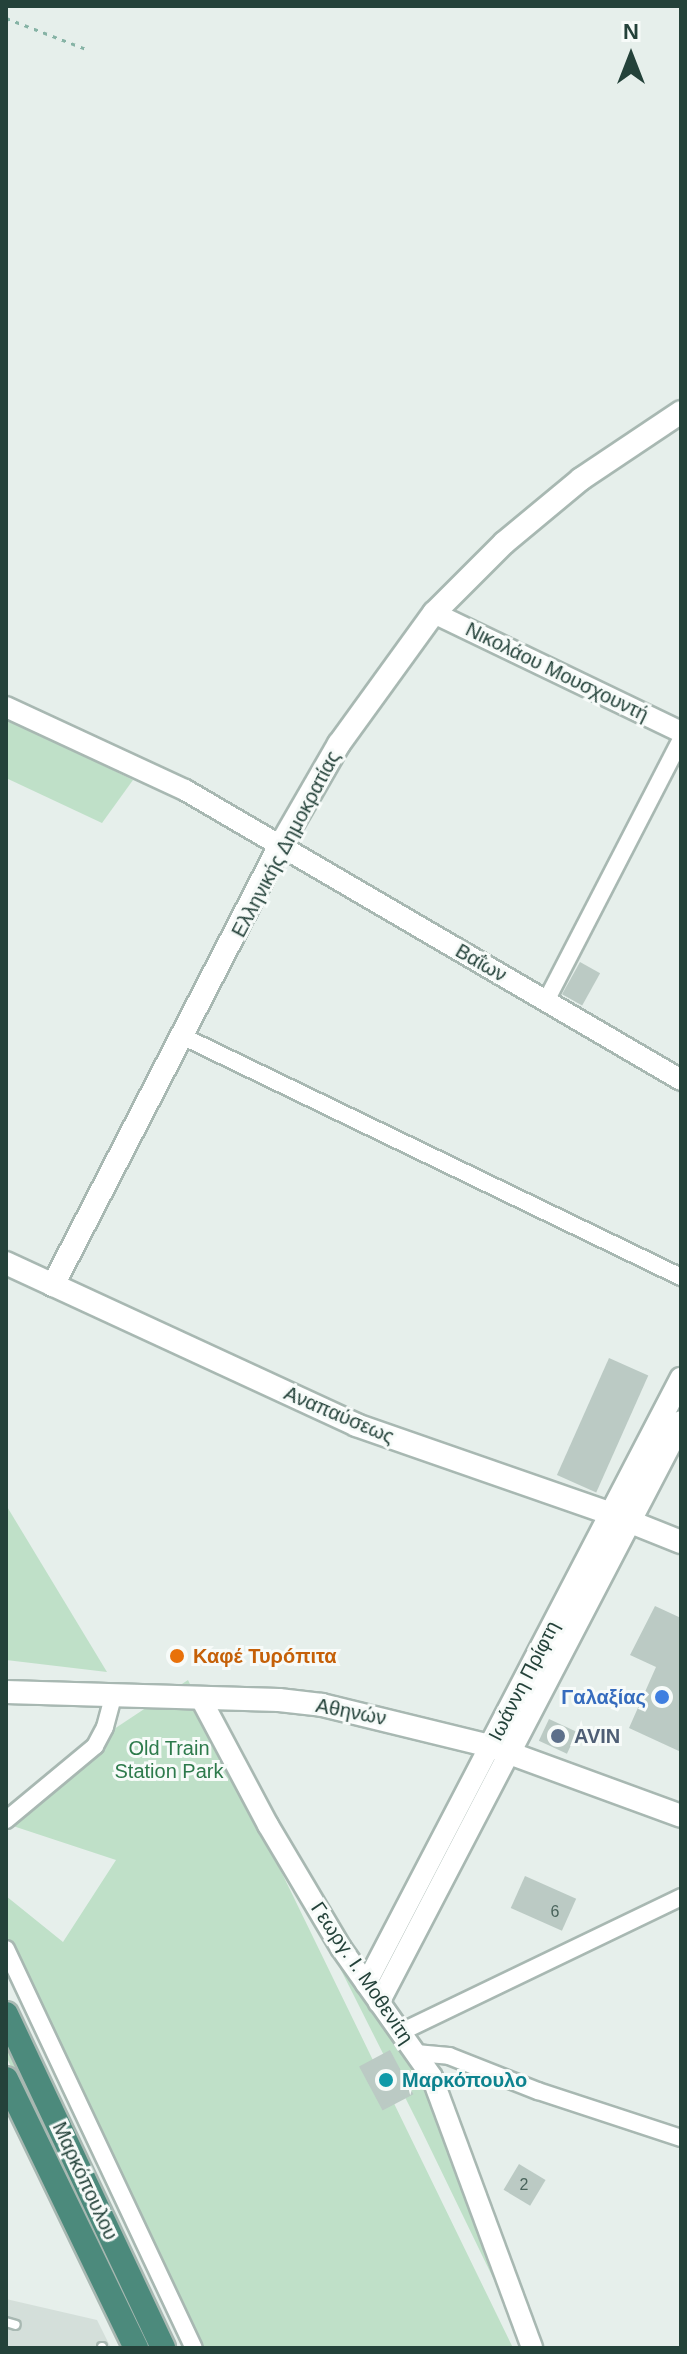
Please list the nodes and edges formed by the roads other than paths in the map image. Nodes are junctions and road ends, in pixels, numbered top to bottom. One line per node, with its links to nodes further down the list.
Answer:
1 (681, 412): 2 (main road, Ελληνικής Δημοκρατίας)
2 (434, 613): 4 (street, Νικολάου Μουσχουντή); 6 (main road, Ελληνικής Δημοκρατίας)
3 (6, 707): 6 (street, Βαΐων)
4 (681, 732)
5 (681, 739): 7 (street)
6 (280, 846): 7 (street, Βαΐων); 8 (main road, Ελληνικής Δημοκρατίας)
7 (546, 1001): 9 (street, Βαΐων)
8 (182, 1036): 11 (street); 12 (main road, Ελληνικής Δημοκρατίας)
9 (681, 1080)
10 (6, 1263): 12 (main road, Αναπαύσεως)
11 (681, 1277)
12 (53, 1285): 15 (main road, Αναπαύσεως)
13 (681, 1379): 15 (main road, Ιωάννη Πρίφτη)
14 (681, 1422): 15 (main road)
15 (620, 1517): 16 (main road, Αναπαύσεως); 20 (main road, Ιωάννη Πρίφτη)
16 (681, 1542)
17 (6, 1692): 18 (main road, Αθηνών)
18 (113, 1698): 19 (main road, Αθηνών); 22 (street)
19 (201, 1699): 20 (main road, Αθηνών); 25 (street, Γεωργ. Ι. Μοθενίτη)
20 (500, 1749): 21 (main road, Αθηνών); 25 (street, Ιωάννη Πρίφτη); 26 (street, Ιωάννη Πρίφτη)
21 (681, 1816)
22 (6, 1820)
23 (681, 1897): 28 (street)
24 (6, 1949): 34 (street)
25 (366, 1984): 26 (street, Γεωργ. Ι. Μοθενίτη)
26 (379, 2003): 28 (street, Γεωργ. Ι. Μοθενίτη)
27 (6, 2014): 33 (highway, Μαρκόπουλου)
28 (401, 2032): 29 (street, Γεωργ. Ι. Μοθενίτη)
29 (416, 2053): 31 (street); 35 (street, Γεωργ. Ι. Μοθενίτη)
30 (6, 2079): 32 (highway, Μαρκόπουλου)
31 (681, 2138)
32 (136, 2348)
33 (163, 2348)
34 (194, 2348)
35 (532, 2348)

